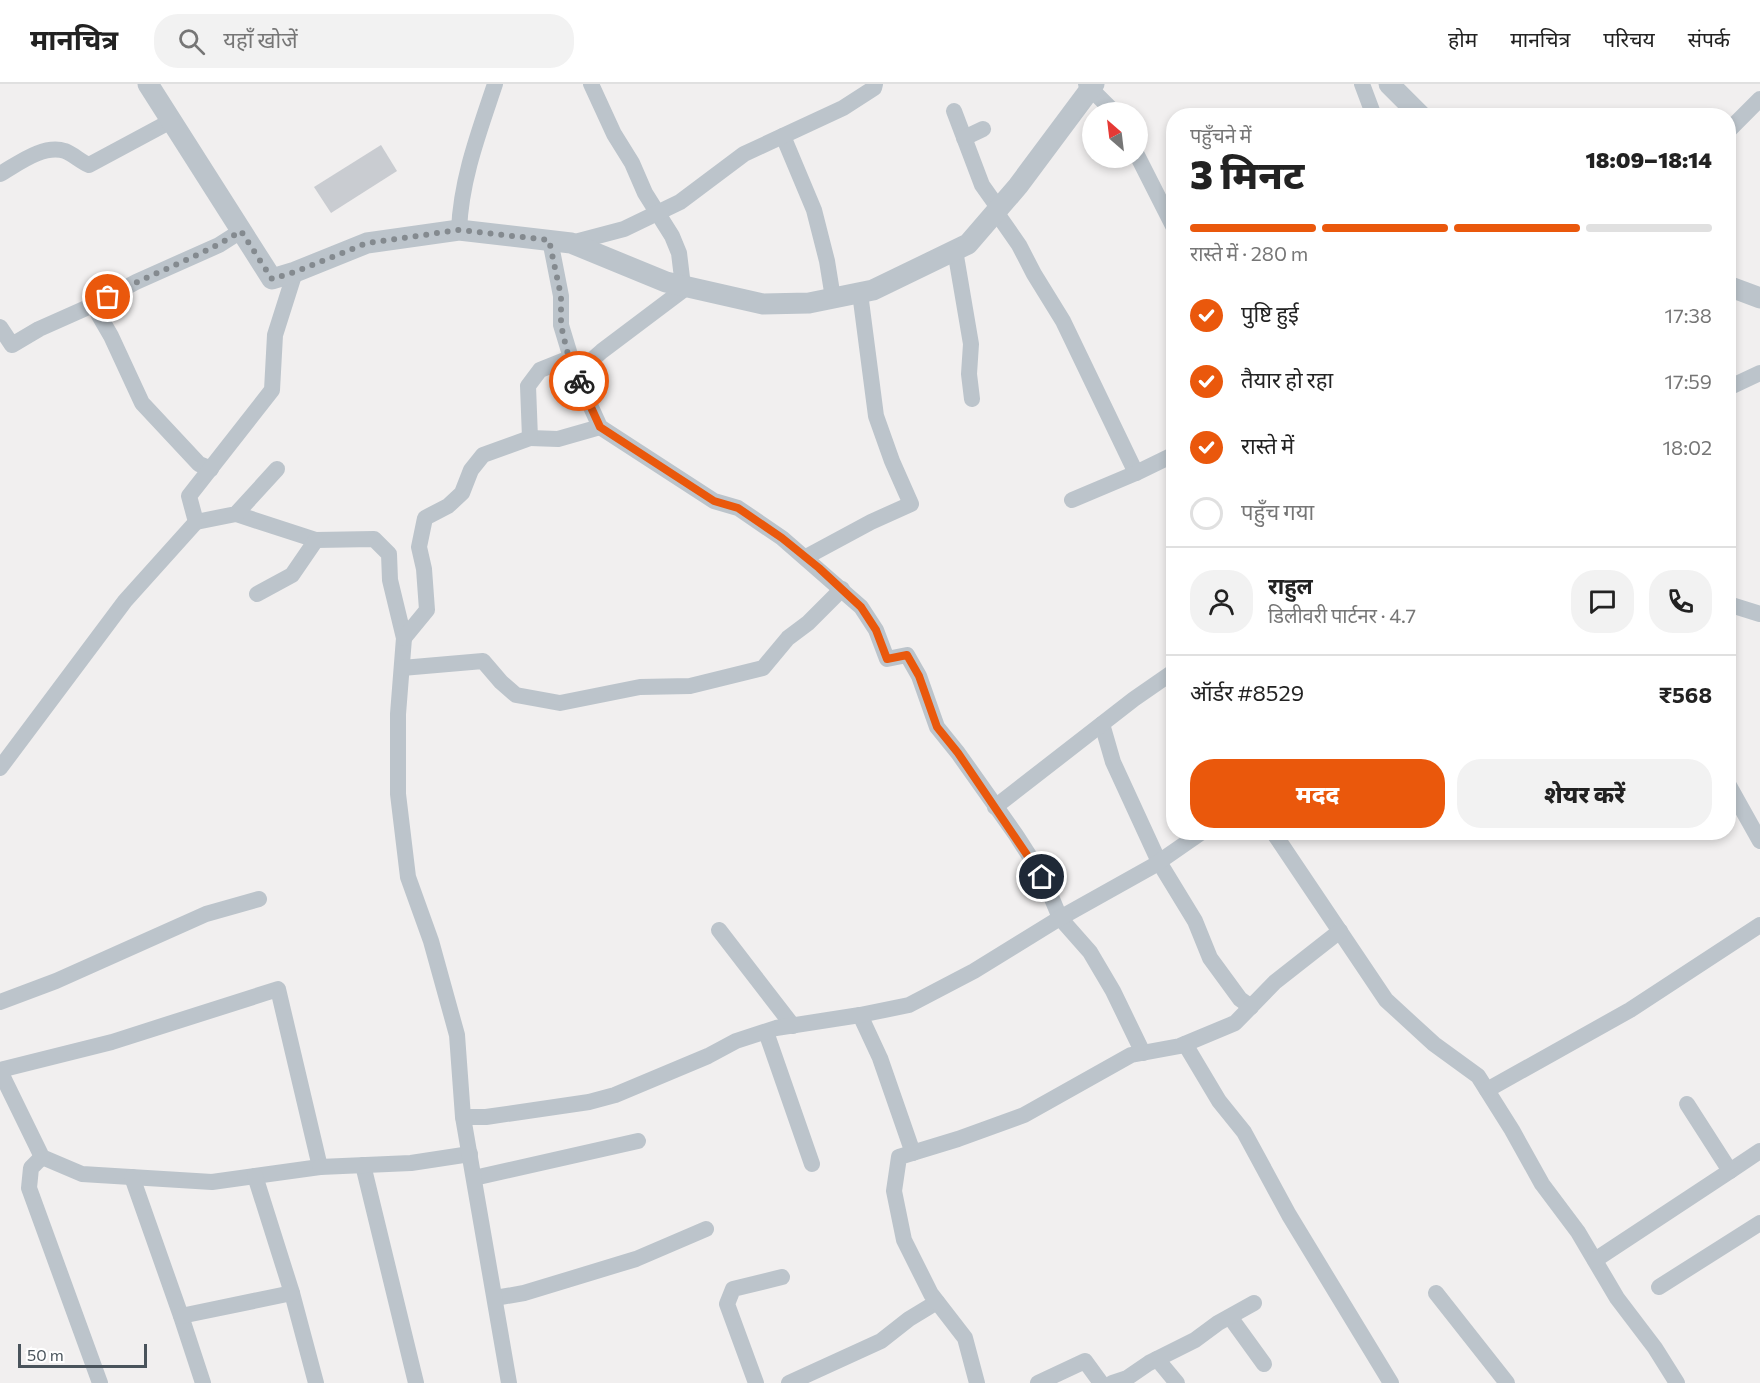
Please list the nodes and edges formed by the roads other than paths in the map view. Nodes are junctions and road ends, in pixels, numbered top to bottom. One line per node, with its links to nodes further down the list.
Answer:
1 (148, 84): 13 (street)
2 (495, 84): 23 (street)
3 (591, 84): 22 (street)
4 (875, 84): 16 (street)
5 (1362, 84): 10 (street)
6 (1389, 84): 11 (street)
7 (1090, 85): 9 (street); 21 (street)
8 (1760, 99): 14 (street)
9 (1105, 102)
10 (1371, 108)
11 (1413, 108)
12 (954, 111): 17 (street)
13 (171, 121): 19 (street); 24 (street)
14 (1736, 123)
15 (983, 129): 17 (street)
16 (783, 136): 22 (street); 32 (street)
17 (964, 138): 21 (street)
18 (1145, 168): 20 (street)
19 (0, 174)
20 (1166, 200)
21 (997, 211): 27 (street); 46 (street)
22 (656, 213): 26 (street); 29 (street)
23 (459, 230): 25 (street); 28 (street)
24 (241, 231): 28 (street); 34 (street)
25 (549, 240): 26 (street); 36 (street)
26 (571, 243): 29 (street)
27 (955, 250): 31 (street); 40 (street)
28 (295, 272): 44 (street)
29 (685, 286): 32 (street); 38 (street)
30 (1736, 289): 33 (street)
31 (860, 293): 32 (street); 51 (street)
32 (833, 298)
33 (1760, 298)
34 (93, 305): 35 (street); 44 (street)
35 (0, 327)
36 (570, 358): 38 (street); 42 (street)
37 (1760, 373): 39 (street)
38 (576, 374): 41 (street)
39 (1736, 384)
40 (972, 399)
41 (600, 427): 42 (street); 51 (street)
42 (530, 438): 56 (street)
43 (1166, 458): 46 (street)
44 (210, 469): 49 (street)
45 (277, 469): 48 (street)
46 (1136, 473): 47 (street)
47 (1072, 500)
48 (236, 514): 49 (street); 50 (street)
49 (196, 522): 60 (street)
50 (316, 540): 53 (street); 56 (street)
51 (806, 557): 52 (street)
52 (842, 589): 57 (street); 62 (street)
53 (257, 594)
54 (1736, 606): 55 (street)
55 (1760, 614)
56 (404, 638): 57 (street)
57 (402, 668): 82 (street)
58 (1166, 677): 59 (street)
59 (1102, 723): 62 (street); 66 (street)
60 (0, 768)
61 (1736, 798): 65 (street)
62 (995, 807): 68 (street)
63 (1191, 840): 66 (street)
64 (1278, 840): 71 (street)
65 (1760, 841)
66 (1159, 862): 68 (street); 73 (street)
67 (259, 899): 72 (street)
68 (1060, 918): 74 (street); 78 (street)
69 (1760, 925): 80 (street)
70 (719, 930): 75 (street)
71 (1340, 931): 73 (street); 80 (street)
72 (0, 1002)
73 (1251, 1007): 77 (street)
74 (860, 1016): 75 (street); 85 (street)
75 (793, 1026): 76 (street)
76 (766, 1032): 82 (street); 88 (street)
77 (1185, 1044): 78 (street); 121 (street)
78 (1143, 1053): 85 (street)
79 (0, 1071): 87 (street); 90 (street)
80 (1486, 1090): 97 (street)
81 (1687, 1104): 91 (street)
82 (463, 1117): 86 (street)
83 (638, 1141): 94 (street)
84 (1760, 1151): 91 (street)
85 (914, 1153): 103 (street)
86 (470, 1154): 89 (street); 94 (street)
87 (42, 1157): 93 (street); 109 (street)
88 (812, 1164)
89 (363, 1165): 90 (street); 112 (street)
90 (320, 1167): 92 (street)
91 (1730, 1171): 97 (street)
92 (255, 1176): 93 (street); 100 (street)
93 (132, 1177): 105 (street)
94 (474, 1178): 102 (street)
95 (1760, 1223): 99 (street)
96 (706, 1229): 102 (street)
97 (1595, 1260): 123 (street)
98 (782, 1277): 114 (street)
99 (1659, 1287)
100 (292, 1293): 105 (street); 111 (street)
101 (1436, 1293): 122 (street)
102 (495, 1298): 113 (street)
103 (937, 1302): 115 (street); 116 (street)
104 (1254, 1303): 106 (street)
105 (182, 1317): 110 (street)
106 (1230, 1317): 107 (street); 108 (street)
107 (1157, 1359): 119 (street); 120 (street)
108 (1264, 1364)
109 (100, 1383)
110 (203, 1383)
111 (316, 1383)
112 (416, 1383)
113 (509, 1383)
114 (756, 1383)
115 (789, 1383)
116 (977, 1383)
117 (1038, 1383): 118 (street)
118 (1101, 1383)
119 (1112, 1383)
120 (1177, 1383)
121 (1390, 1383)
122 (1507, 1383)
123 (1677, 1383)

